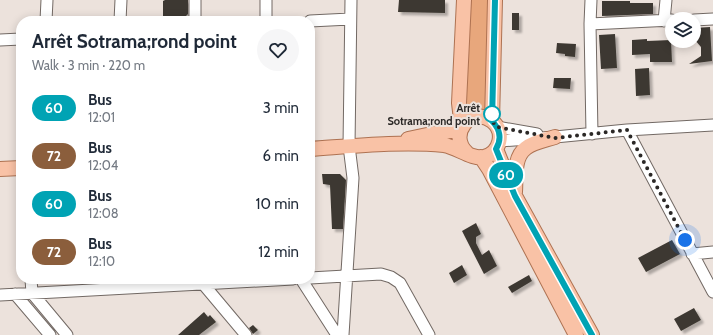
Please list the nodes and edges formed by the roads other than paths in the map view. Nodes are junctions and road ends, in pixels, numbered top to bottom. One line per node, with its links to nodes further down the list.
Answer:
1 (47, 0): 11 (street)
2 (121, 0): 12 (street)
3 (195, 0): 13 (street)
4 (266, 0): 14 (street)
5 (351, 0): 15 (street)
6 (464, 0): 25 (main road)
7 (495, 0): 23 (main road)
8 (591, 0): 20 (street)
9 (666, 0): 10 (street)
10 (667, 12)
11 (46, 16)
12 (120, 16)
13 (195, 16)
14 (266, 16)
15 (350, 18): 18 (street); 31 (street)
16 (713, 19): 17 (street)
17 (701, 20)
18 (315, 21)
19 (665, 21): 20 (street)
20 (590, 24): 27 (street)
21 (16, 39): 22 (street)
22 (0, 40)
23 (494, 124): 25 (main road); 28 (street); 30 (main road)
24 (713, 125): 26 (street)
25 (461, 129): 29 (main road); 33 (main road)
26 (627, 130): 27 (street); 38 (street)
27 (592, 134): 28 (street)
28 (555, 138): 30 (street); 36 (main road)
29 (390, 144): 31 (main road); 33 (main road)
30 (498, 145): 33 (main road); 36 (main road)
31 (348, 146): 32 (main road); 39 (street)
32 (315, 149)
33 (474, 155): 55 (main road)
34 (16, 168): 35 (main road)
35 (0, 169)
36 (515, 196): 56 (main road)
37 (713, 252): 38 (street)
38 (692, 254): 45 (street)
39 (347, 276): 40 (street); 53 (street); 54 (street)
40 (315, 278)
41 (31, 284): 46 (street)
42 (219, 284): 44 (street)
43 (304, 284): 52 (street)
44 (204, 285): 46 (street); 51 (street)
45 (713, 292)
46 (32, 293): 47 (street); 50 (street)
47 (16, 294): 48 (street); 49 (street)
48 (0, 295)
49 (50, 335)
50 (67, 335)
51 (246, 335)
52 (337, 335)
53 (343, 335)
54 (429, 335)
55 (576, 335)
56 (592, 335)

